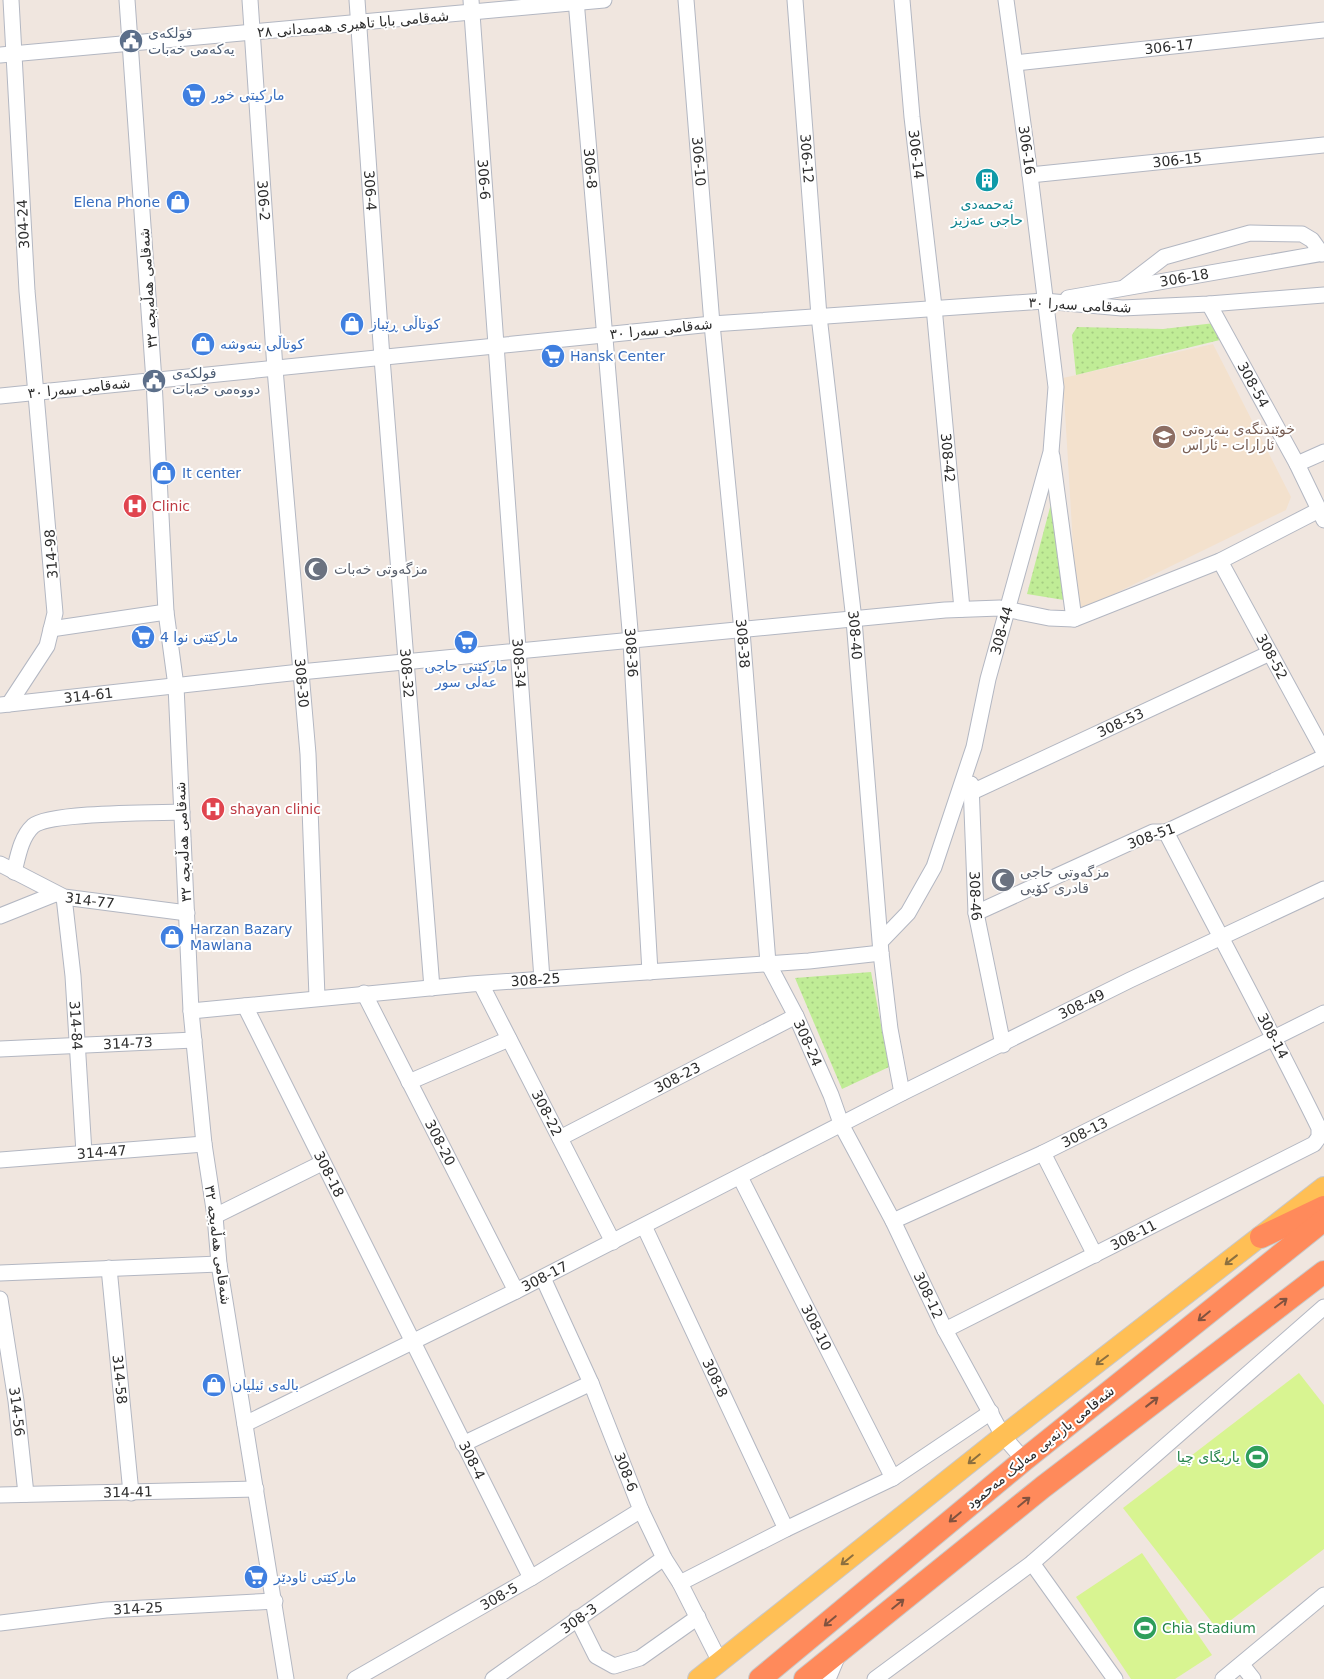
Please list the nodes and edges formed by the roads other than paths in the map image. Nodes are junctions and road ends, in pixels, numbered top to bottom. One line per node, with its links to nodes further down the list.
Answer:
1 (11, 0): 16 (street, 304-24)
2 (127, 0): 15 (street, شەقامی هەڵەبجە ٣٢)
3 (250, 0): 14 (street, 306-2)
4 (357, 0): 12 (street, 306-4)
5 (604, 0): 10 (street, شەقامی بابا تاهیری هەمەدانی ٢٨)
6 (686, 0): 27 (street, 306-10)
7 (795, 0): 26 (street, 306-12)
8 (902, 0): 25 (street, 306-14)
9 (1006, 0): 17 (street, 306-16)
10 (576, 1): 11 (street, شەقامی بابا تاهیری هەمەدانی ٢٨); 28 (street, 306-8)
11 (472, 7): 12 (street, شەقامی بابا تاهیری هەمەدانی ٢٨); 29 (street, 306-6)
12 (359, 23): 14 (street, شەقامی بابا تاهیری هەمەدانی ٢٨); 30 (street, 306-4)
13 (1324, 30): 17 (street, 306-17)
14 (253, 32): 15 (street, شەقامی بابا تاهیری هەمەدانی ٢٨); 31 (street, 306-2)
15 (130, 44): 16 (street, شەقامی بابا تاهیری هەمەدانی ٢٨); 32 (street, شەقامی هەڵەبجە ٣٢)
16 (7, 55): 33 (street, 304-24)
17 (1015, 62): 19 (street, 306-16)
18 (1324, 145): 19 (street, 306-15)
19 (1030, 175): 23 (street, 306-16)
20 (1323, 254): 21 (street, 306-18); 21 (street)
21 (1122, 289): 23 (street, 306-18)
22 (1324, 295): 24 (street, شەقامی سەرا ٣٠)
23 (1044, 301): 24 (street, شەقامی سەرا ٣٠); 25 (street, شەقامی سەرا ٣٠); 35 (street, 308-44)
24 (1209, 304): 37 (street, 308-54)
25 (934, 307): 26 (street, شەقامی سەرا ٣٠); 41 (street, 308-42)
26 (819, 316): 27 (street, شەقامی سەرا ٣٠); 44 (street, 308-40)
27 (712, 324): 28 (street, شەقامی سەرا ٣٠); 46 (street, 308-38)
28 (604, 335): 29 (street, شەقامی سەرا ٣٠); 47 (street, 308-36)
29 (497, 346): 30 (street, شەقامی سەرا ٣٠); 48 (street, 308-34)
30 (382, 358): 31 (street, شەقامی سەرا ٣٠); 50 (street, 308-32)
31 (275, 369): 32 (street, شەقامی سەرا ٣٠); 51 (street, 308-30)
32 (154, 381): 33 (street, شەقامی سەرا ٣٠); 42 (street, شەقامی هەڵەبجە ٣٢)
33 (36, 392): 34 (street, شەقامی سەرا ٣٠); 45 (street, 314-98)
34 (0, 396)
35 (1051, 452): 40 (street, 308-44); 43 (street)
36 (1324, 452): 37 (street)
37 (1297, 464): 38 (street, 308-54)
38 (1321, 515): 39 (street)
39 (1220, 561): 43 (street); 49 (street, 308-52)
40 (1009, 609): 41 (street, 314-61); 43 (street, 314-61); 54 (street, 308-44)
41 (962, 610): 44 (street, 314-61)
42 (166, 612): 45 (street); 52 (street, شەقامی هەڵەبجە ٣٢)
43 (1074, 619)
44 (854, 620): 46 (street, 314-61); 68 (street, 308-40)
45 (51, 629): 53 (street, 314-98)
46 (742, 631): 47 (street, 314-61); 69 (street, 308-38)
47 (631, 642): 48 (street, 314-61); 70 (street, 308-36)
48 (519, 653): 50 (street, 314-61); 71 (street, 308-34)
49 (1270, 653): 55 (street, 308-52); 57 (street, 308-53)
50 (408, 663): 51 (street, 314-61); 73 (street, 308-32)
51 (300, 672): 52 (street, 314-61); 75 (street, 308-30)
52 (176, 686): 53 (street, 314-61); 58 (street, شەقامی هەڵەبجە ٣٢)
53 (5, 704)
54 (974, 746): 57 (street, 308-46); 68 (street, 308-44)
55 (1324, 752)
56 (1324, 757): 59 (street, 308-51)
57 (970, 792): 65 (street, 308-46)
58 (182, 812): 61 (street); 64 (street, شەقامی هەڵەبجە ٣٢)
59 (1166, 832): 65 (street, 308-51); 67 (street, 308-14)
60 (0, 864): 61 (street, 314-77)
61 (14, 872): 63 (street, 314-77)
62 (1324, 889): 67 (street, 308-49)
63 (59, 895): 64 (street, 314-77); 66 (street); 84 (street, 314-84)
64 (187, 913): 77 (street, شەقامی هەڵەبجە ٣٢)
65 (976, 913): 83 (street, 308-46)
66 (0, 916)
67 (1220, 938): 80 (street, 308-14); 83 (street, 308-49)
68 (881, 947): 69 (street, 308-25); 87 (street, 308-40)
69 (768, 963): 70 (street, 308-25); 79 (street, 308-24)
70 (650, 972): 71 (street, 308-25)
71 (542, 979): 72 (street, 308-25)
72 (481, 984): 73 (street, 308-25); 81 (street, 308-22)
73 (432, 988): 74 (street, 308-25)
74 (364, 994): 75 (street, 308-25); 86 (street, 308-20)
75 (317, 997): 76 (street, 308-25)
76 (246, 1006): 77 (street, 308-25); 95 (street, 308-18)
77 (192, 1011): 82 (street, شەقامی هەڵەبجە ٣٢)
78 (1324, 1013): 80 (street, 308-13)
79 (796, 1016): 88 (street, 308-24); 90 (street, 308-23)
80 (1275, 1038): 89 (street, 308-14); 92 (street, 308-13)
81 (509, 1039): 86 (street); 90 (street, 308-22)
82 (194, 1040): 84 (street, 314-73); 91 (street, شەقامی هەڵەبجە ٣٢)
83 (1003, 1044): 87 (street, 308-49)
84 (78, 1045): 85 (street, 314-73); 93 (street, 314-84)
85 (0, 1049)
86 (409, 1082): 111 (street, 308-20)
87 (902, 1094): 88 (street, 308-49)
88 (842, 1126): 96 (street, 308-17); 101 (street, 308-12)
89 (1319, 1137): 105 (street, 308-11)
90 (560, 1138): 104 (street, 308-22)
91 (204, 1144): 93 (street, 314-47); 99 (street, شەقامی هەڵەبجە ٣٢)
92 (1043, 1153): 101 (street, 308-13); 105 (street)
93 (84, 1154): 94 (street, 314-47)
94 (0, 1160)
95 (322, 1163): 99 (street); 115 (street, 308-18)
96 (740, 1177): 102 (street, 308-17); 122 (street, 308-10)
97 (1324, 1187): 103 (main road)
98 (1324, 1207): 103 (highway)
99 (215, 1216): 106 (street, شەقامی هەڵەبجە ٣٢)
100 (1324, 1220): 121 (highway, شەقامی بازنەیی مەلیک مەحمود, one-way to 121)
101 (893, 1221): 114 (street, 308-12)
102 (644, 1226): 104 (street, 308-17); 128 (street, 308-8)
103 (1261, 1236): 119 (main road, one-way to 119)
104 (613, 1242): 110 (street, 308-17)
105 (1095, 1255): 114 (street, 308-11)
106 (219, 1264): 107 (street); 118 (street, شەقامی هەڵەبجە ٣٢)
107 (109, 1268): 109 (street); 124 (street, 314-58)
108 (1324, 1272): 138 (highway, one-way to 108)
109 (0, 1273)
110 (543, 1278): 111 (street, 308-17); 116 (street, 308-6)
111 (516, 1292): 115 (street, 308-17)
112 (0, 1300): 125 (street, 314-56)
113 (1324, 1307): 130 (street)
114 (945, 1330): 117 (street, 308-12)
115 (412, 1342): 118 (street, 308-17); 120 (street, 308-4)
116 (591, 1383): 120 (street); 127 (street, 308-6)
117 (991, 1412): 119 (street, 308-12); 122 (street)
118 (245, 1424): 123 (street, شەقامی هەڵەبجە ٣٢)
119 (1003, 1436): 121 (street, 308-12); 139 (main road, one-way to 139)
120 (463, 1444): 131 (street, 308-4)
121 (1024, 1460): 145 (highway, شەقامی بازنەیی مەلیک مەحمود, one-way to 145)
122 (893, 1478): 128 (street)
123 (256, 1489): 124 (street, 314-41); 134 (street, شەقامی هەڵەبجە ٣٢)
124 (130, 1493): 125 (street, 314-41)
125 (26, 1494): 126 (street, 314-41)
126 (0, 1495)
127 (641, 1510): 129 (street, 308-6); 131 (street, 308-5)
128 (786, 1528): 132 (street)
129 (664, 1558): 132 (street, 308-6); 136 (street, 308-3)
130 (1032, 1563): 148 (street); 149 (street)
131 (531, 1578): 142 (street, 308-5)
132 (680, 1583): 135 (street, 308-6)
133 (1324, 1595): 140 (street)
134 (275, 1601): 137 (street, 314-25); 141 (street, شەقامی هەڵەبجە ٣٢)
135 (698, 1617): 136 (street); 139 (street, 308-6)
136 (577, 1618): 143 (street, 308-3)
137 (0, 1623)
138 (842, 1649): 146 (highway); 147 (street)
139 (720, 1662): 144 (main road)
140 (1242, 1665): 150 (street); 151 (street)
141 (286, 1679)
142 (355, 1679)
143 (492, 1679)
144 (698, 1679)
145 (760, 1679)
146 (805, 1679)
147 (828, 1679)
148 (875, 1679)
149 (1115, 1679)
150 (1223, 1679)
151 (1253, 1679)

